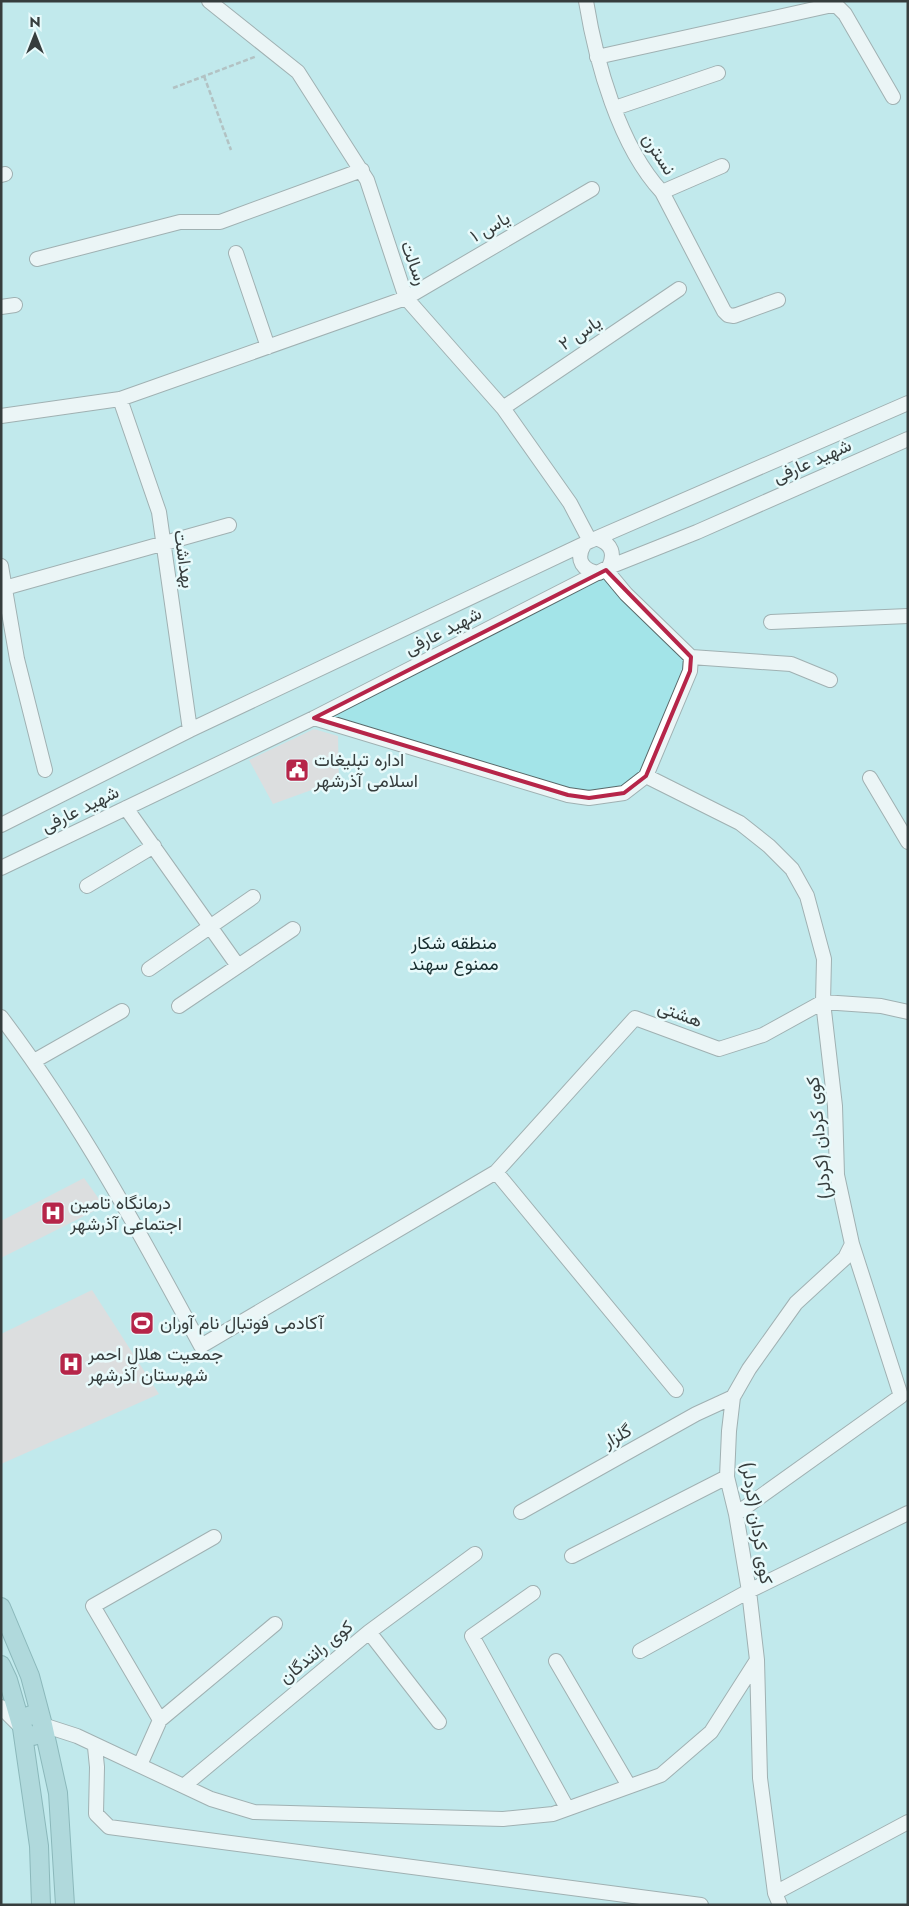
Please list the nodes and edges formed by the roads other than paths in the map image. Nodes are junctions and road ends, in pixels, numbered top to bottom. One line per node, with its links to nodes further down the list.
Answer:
1 (209, 1): 8 (street, رسالت)
2 (586, 1): 3 (street, نسترن)
3 (597, 57): 5 (street); 6 (street, نسترن)
4 (718, 73): 6 (street)
5 (894, 97)
6 (615, 108): 10 (street, نسترن)
7 (722, 166): 10 (street)
8 (362, 170): 12 (street); 14 (street, رسالت)
9 (592, 189): 14 (street, یاس ۱)
10 (662, 192): 15 (street, نسترن)
11 (236, 253): 16 (street)
12 (37, 258)
13 (679, 289): 19 (street, یاس ۲)
14 (406, 298): 16 (street, یاس ۱); 19 (street, رسالت)
15 (778, 300)
16 (268, 347): 17 (street, یاس ۱)
17 (120, 399): 20 (street, یاس ۱); 24 (street, بهداشت)
18 (908, 403): 23 (street, شهید عارفی)
19 (503, 408): 23 (street, رسالت)
20 (1, 416)
21 (908, 439): 26 (street, شهید عارفی)
22 (229, 525): 24 (street)
23 (591, 542): 26 (street); 26 (street); 33 (street, شهید عارفی)
24 (163, 543): 27 (street); 33 (street, بهداشت)
25 (1, 566): 27 (street)
26 (605, 570): 30 (street); 32 (street, شهید عارفی)
27 (3, 589): 34 (street)
28 (908, 616): 29 (street)
29 (771, 622)
30 (691, 657): 31 (street); 35 (street)
31 (830, 680)
32 (314, 718): 35 (street); 37 (street, شهید عارفی)
33 (190, 730): 38 (street, شهید عارفی)
34 (45, 770)
35 (646, 776): 48 (street, کوی کردان (کردلر))
36 (870, 778): 39 (street)
37 (126, 808): 40 (street); 41 (street, شهید عارفی)
38 (1, 825)
39 (908, 842)
40 (154, 846): 42 (street); 44 (street)
41 (1, 868)
42 (87, 886)
43 (253, 897): 44 (street)
44 (212, 927): 46 (street); 47 (street)
45 (293, 929): 46 (street)
46 (238, 966): 49 (street)
47 (148, 969)
48 (823, 1002): 51 (street); 54 (street, هشتی); 55 (street, کوی کردان (کردلر))
49 (179, 1006)
50 (122, 1011): 53 (street)
51 (908, 1012)
52 (1, 1017): 53 (street)
53 (34, 1061): 54 (street)
54 (496, 1172): 56 (street)
55 (852, 1244): 57 (street, کوی کردان (کردلر)); 58 (street)
56 (676, 1390)
57 (733, 1396): 59 (street, کوی کردان (کردلر)); 60 (street, گلزار)
58 (904, 1399): 62 (street)
59 (727, 1477): 62 (street, کوی کردان (کردلر)); 65 (street)
60 (521, 1512)
61 (908, 1513): 66 (street)
62 (736, 1514): 66 (street, کوی کردان (کردلر))
63 (214, 1537): 76 (street)
64 (475, 1554): 70 (street, کوی رانندگان)
65 (572, 1556)
66 (749, 1591): 71 (street); 72 (street, کوی کردان (کردلر))
67 (533, 1593): 84 (street)
68 (1, 1607): 78 (main road)
69 (275, 1624): 76 (street)
70 (369, 1632): 77 (street); 82 (street, کوی رانندگان)
71 (640, 1651)
72 (757, 1660): 83 (street); 86 (street, کوی کردان (کردلر))
73 (556, 1661): 83 (street)
74 (4, 1680): 79 (main road)
75 (1, 1707): 79 (street)
76 (160, 1720): 81 (street)
77 (439, 1722)
78 (43, 1725): 79 (main road); 80 (street); 88 (main road)
79 (22, 1728): 87 (main road)
80 (95, 1747): 81 (street); 89 (street)
81 (140, 1765): 82 (street)
82 (185, 1785): 84 (street)
83 (629, 1786): 84 (street)
84 (567, 1808)
85 (908, 1822): 86 (street)
86 (778, 1899)
87 (41, 1905)
88 (65, 1905)
89 (701, 1905)

